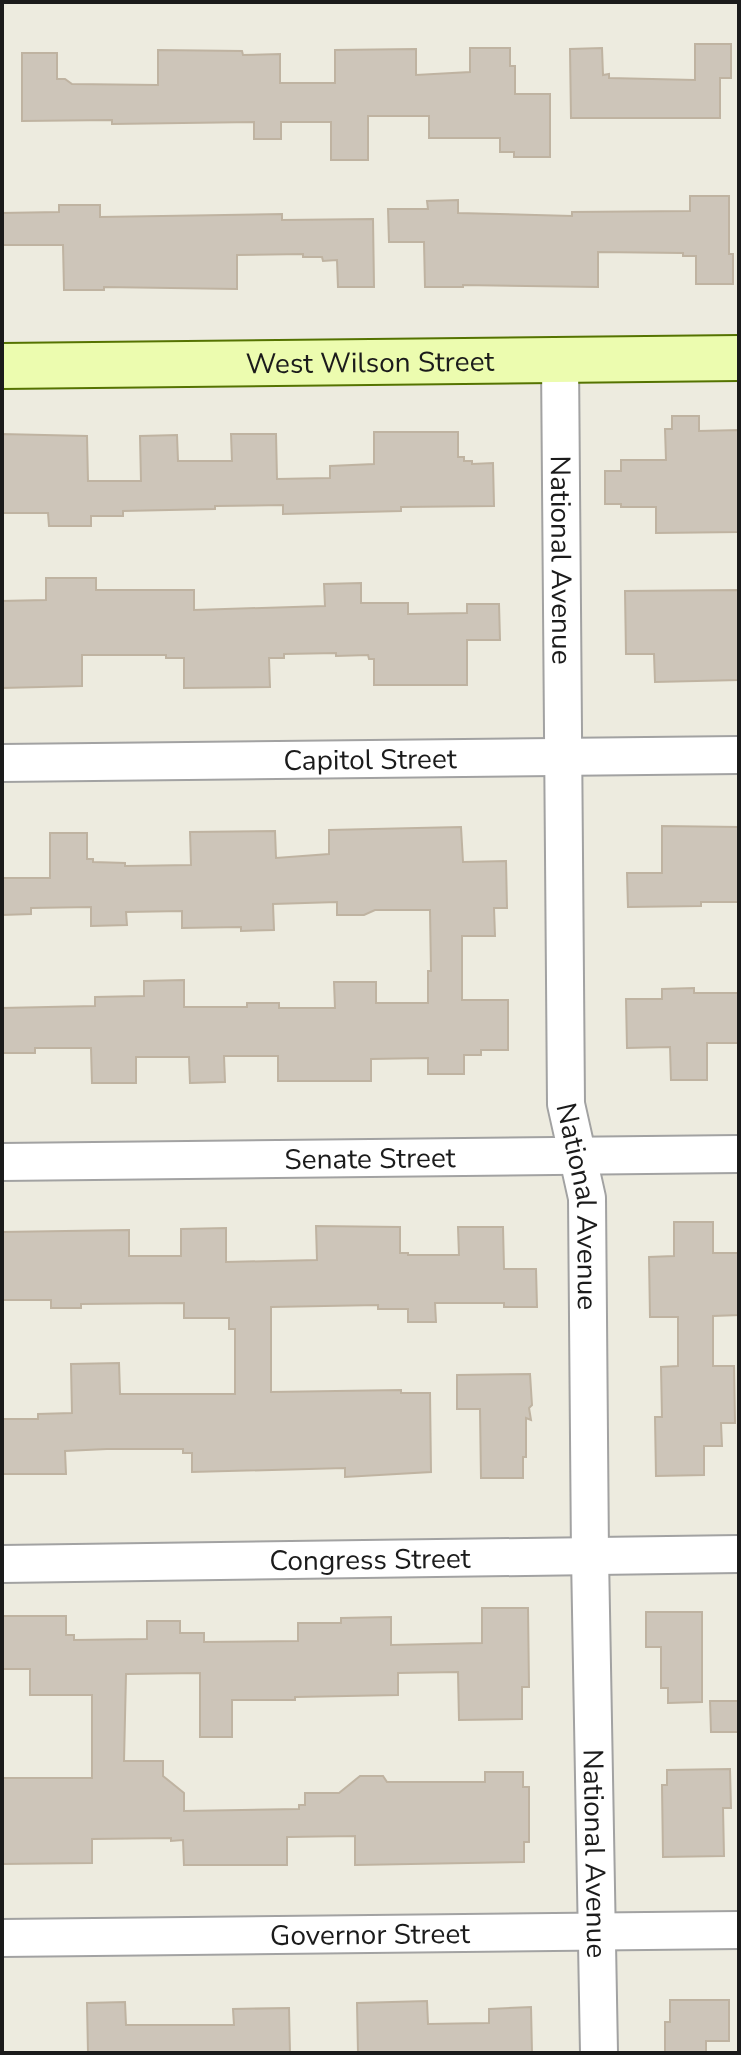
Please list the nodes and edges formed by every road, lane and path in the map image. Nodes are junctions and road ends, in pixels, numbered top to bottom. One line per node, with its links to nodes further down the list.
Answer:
1 (739, 358): 2 (street, West Wilson Street)
2 (560, 360): 3 (street, West Wilson Street); 4 (street, National Avenue)
3 (2, 366)
4 (563, 755): 5 (street, Capitol Street); 6 (street, Capitol Street); 8 (street, National Avenue)
5 (739, 755)
6 (2, 763)
7 (739, 1154): 8 (street, Senate Street)
8 (578, 1156): 9 (street, Senate Street); 11 (street, National Avenue)
9 (2, 1162)
10 (739, 1554): 11 (street, Congress Street)
11 (590, 1556): 12 (street, Congress Street); 14 (street, National Avenue)
12 (2, 1564)
13 (739, 1930): 14 (street, Governor Street)
14 (598, 1931): 15 (street, Governor Street); 16 (street, National Avenue)
15 (2, 1938)
16 (599, 2053)

